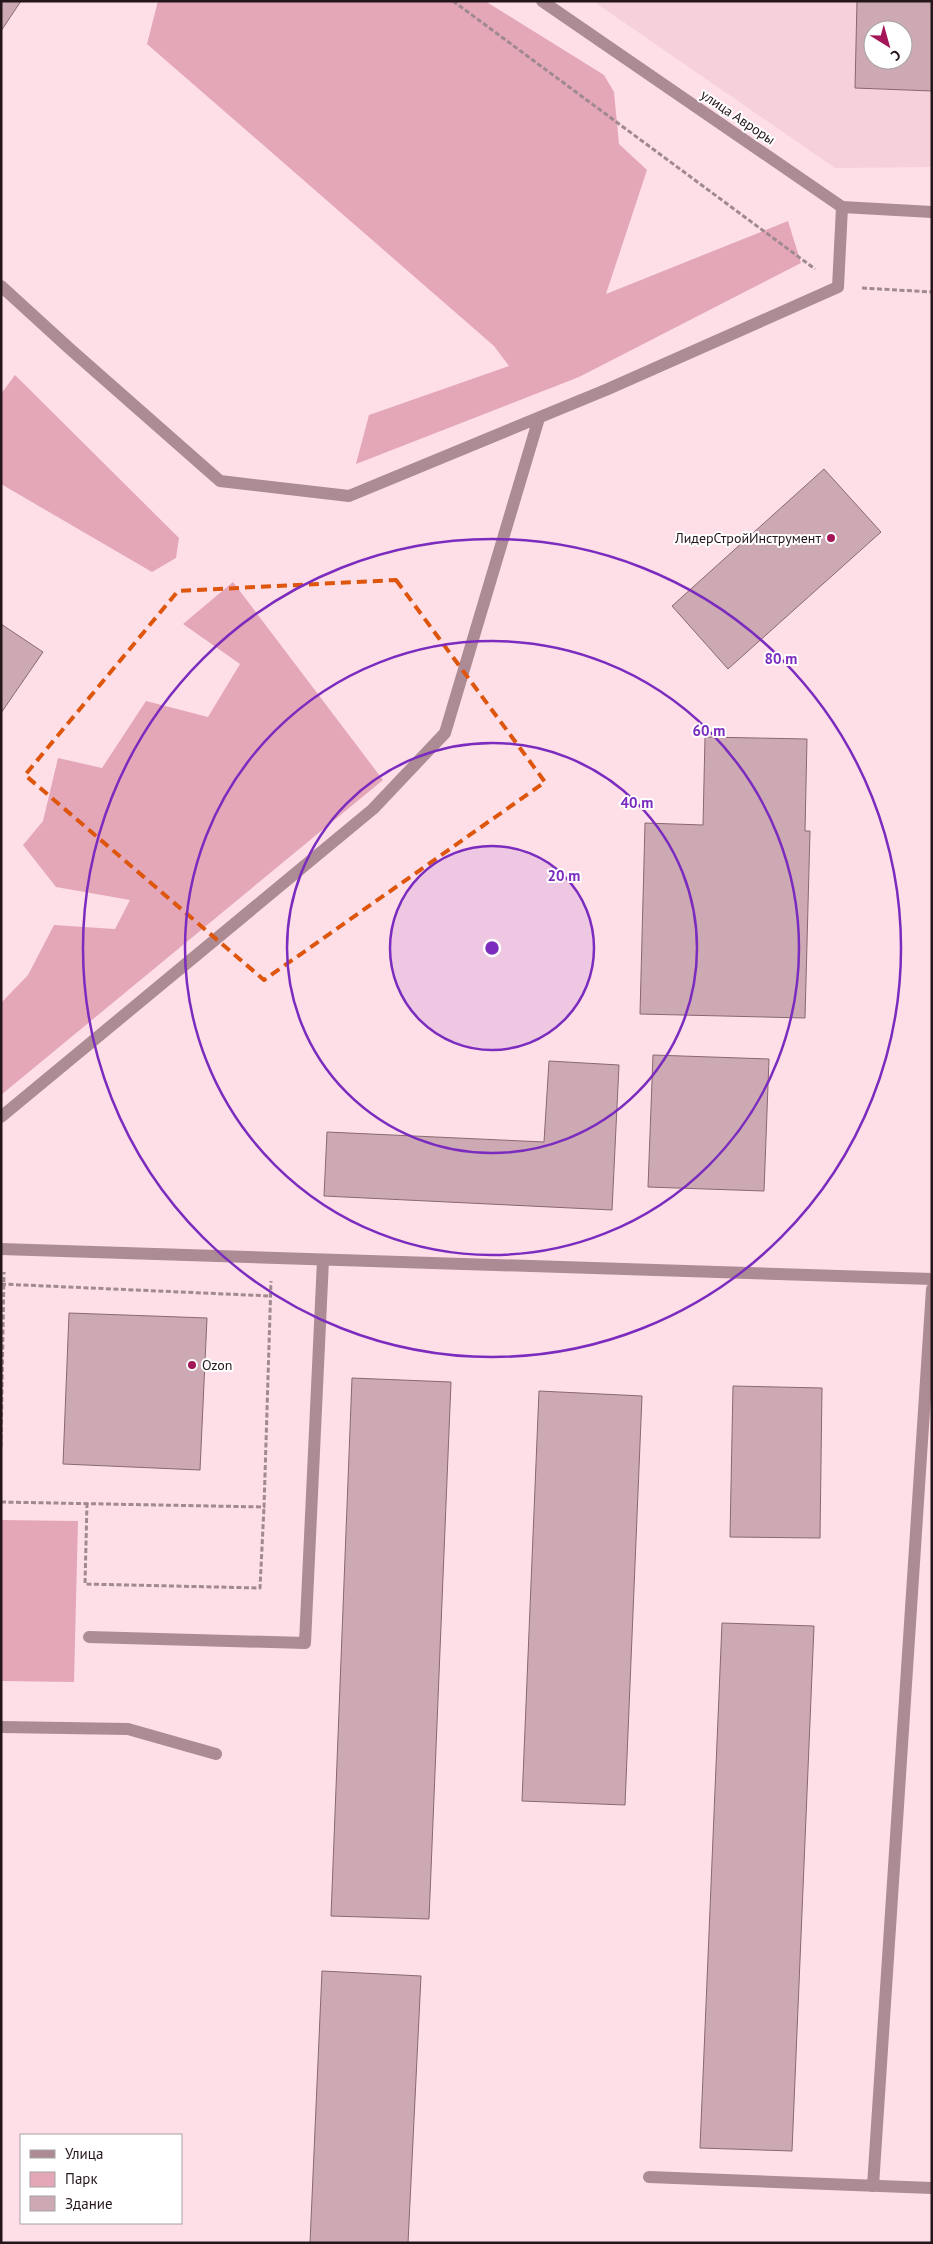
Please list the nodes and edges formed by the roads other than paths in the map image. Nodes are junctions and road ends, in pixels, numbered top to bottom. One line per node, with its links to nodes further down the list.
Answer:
1 (542, 1): 2 (street, улица Авроры)
2 (842, 207): 3 (street); 5 (street)
3 (932, 212)
4 (1, 286): 5 (street)
5 (538, 418): 6 (street)
6 (1, 1117)
7 (3, 1249): 8 (street)
8 (323, 1260): 9 (street); 11 (street)
9 (932, 1279)
10 (932, 1290): 15 (street)
11 (89, 1638)
12 (1, 1727): 13 (street)
13 (216, 1754)
14 (649, 2177): 15 (street)
15 (873, 2186): 16 (street)
16 (932, 2188)

